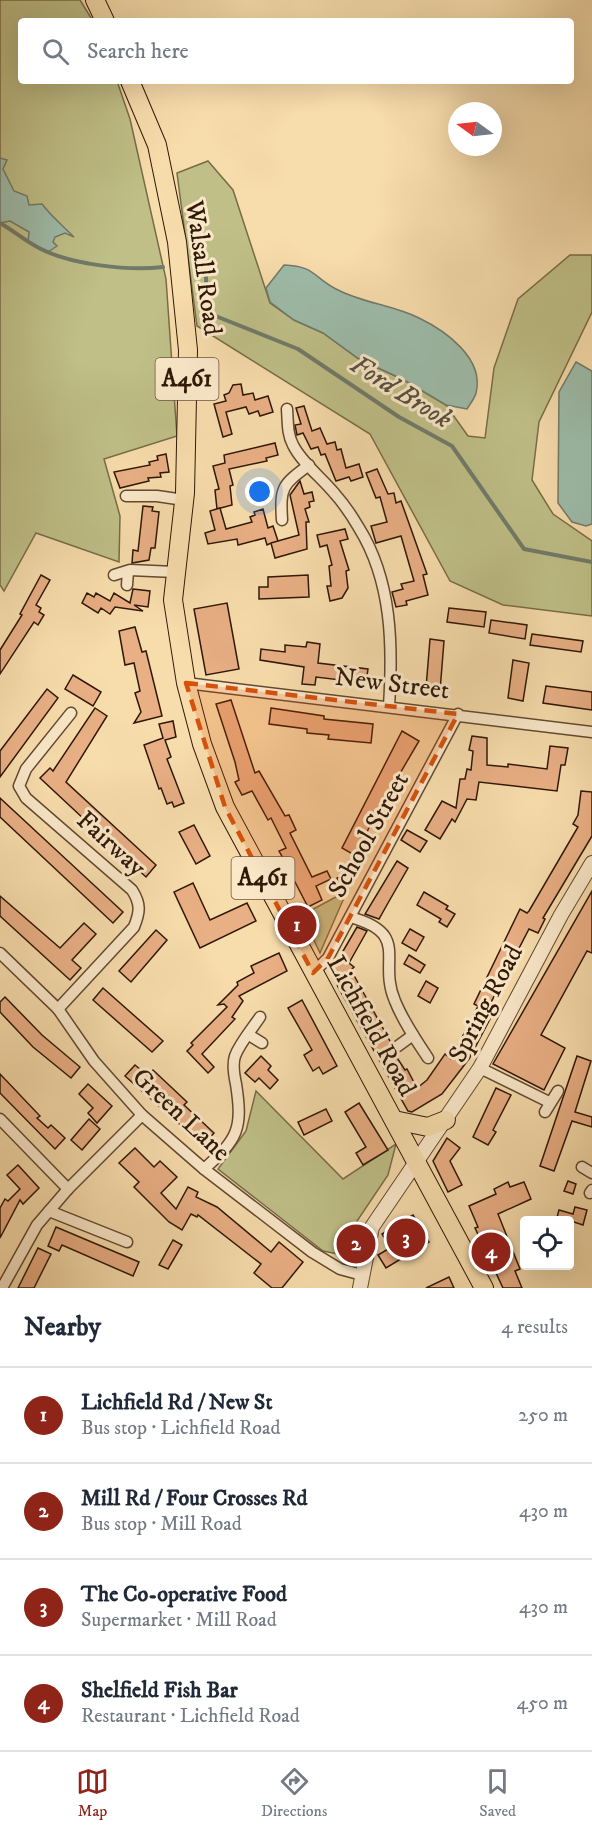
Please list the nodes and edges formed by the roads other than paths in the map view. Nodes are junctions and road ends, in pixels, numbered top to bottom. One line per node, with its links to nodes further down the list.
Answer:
1 (95, 0): 2 (highway)
2 (104, 18)
3 (131, 84): 7 (highway, Walsall Road / A461)
4 (287, 409): 5 (street)
5 (309, 465): 8 (street); 14 (street)
6 (126, 496): 7 (street)
7 (184, 500): 10 (highway, Walsall Road / A461)
8 (282, 520)
9 (128, 571): 10 (street); 11 (street); 12 (street)
10 (175, 572): 13 (highway, Walsall Road / A461)
11 (114, 575)
12 (127, 585)
13 (186, 683): 14 (street, New Street); 21 (highway, Lichfield Road / A461)
14 (389, 706): 16 (street, New Street)
15 (71, 713): 22 (street, Fairway)
16 (458, 714): 17 (street, New Street); 19 (street, School Street)
17 (592, 732)
18 (592, 863): 29 (street, Spring Road)
19 (350, 917): 21 (street, School Street); 25 (street)
20 (0, 953): 22 (street, Green Lane)
21 (313, 973): 33 (highway, Lichfield Road / A461)
22 (58, 1009): 31 (street, Green Lane)
23 (260, 1017): 24 (street)
24 (249, 1035): 26 (street); 37 (street)
25 (414, 1035): 27 (street); 28 (street)
26 (262, 1042)
27 (398, 1046)
28 (428, 1058)
29 (480, 1068): 30 (street); 34 (street, Spring Road)
30 (558, 1091)
31 (142, 1115): 37 (street, Green Lane); 39 (street)
32 (0, 1119): 39 (street)
33 (394, 1120): 34 (highway); 35 (highway, Lichfield Road / A461)
34 (446, 1120): 35 (street, Spring Road)
35 (417, 1164): 42 (street, Spring Road); 44 (highway, Lichfield Road / A461)
36 (582, 1167): 38 (street)
37 (204, 1169): 42 (street, Green Lane)
38 (592, 1173)
39 (68, 1189): 40 (street)
40 (50, 1211): 41 (street); 43 (street)
41 (127, 1242)
42 (361, 1282)
43 (2, 1288)
44 (484, 1288)

